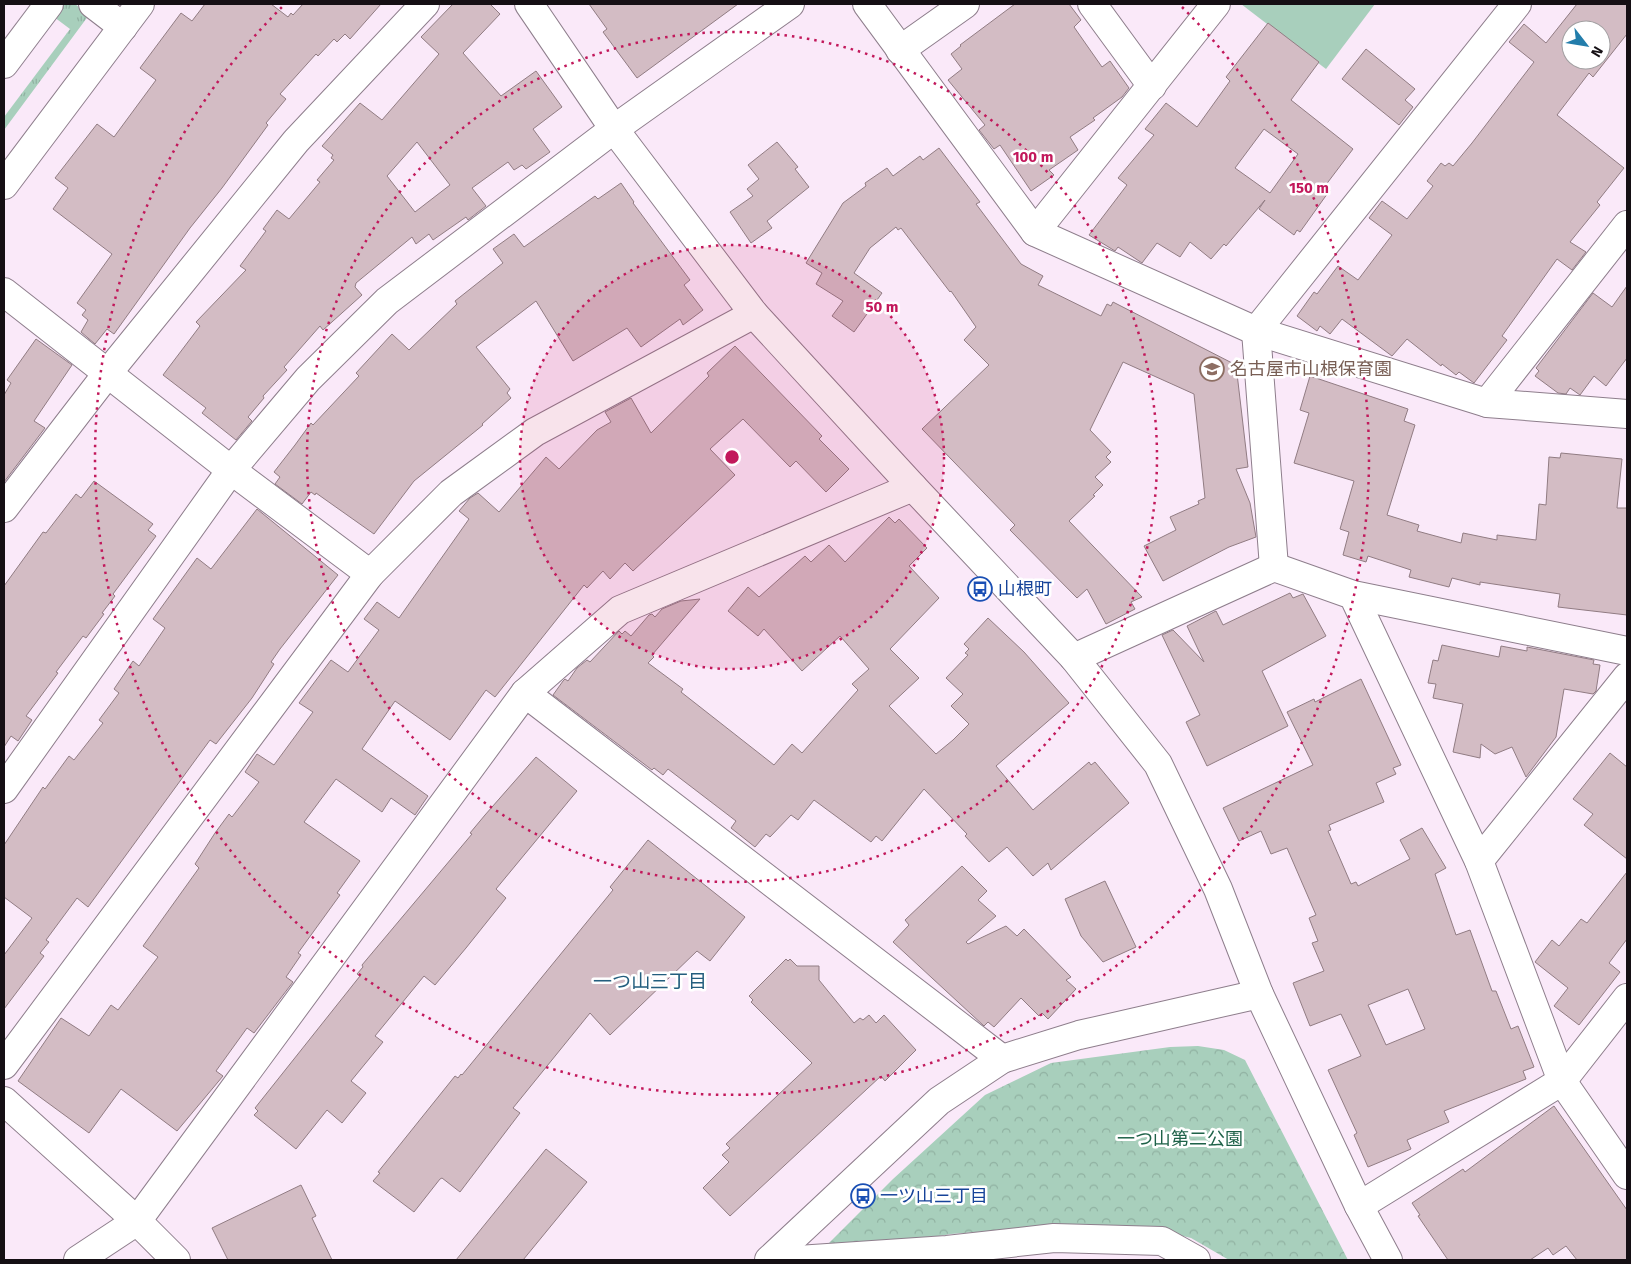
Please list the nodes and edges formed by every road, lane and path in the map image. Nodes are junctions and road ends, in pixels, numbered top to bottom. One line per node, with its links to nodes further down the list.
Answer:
1 (49, 4): 14 (street)
2 (93, 4): 12 (street)
3 (140, 4): 12 (street)
4 (425, 4): 23 (street)
5 (529, 4): 16 (street)
6 (790, 4): 16 (street)
7 (867, 4): 13 (street)
8 (965, 4): 13 (street)
9 (1092, 4): 15 (street)
10 (1216, 4): 15 (street)
11 (1517, 4): 22 (street)
12 (122, 27): 17 (street)
13 (900, 50): 19 (street)
14 (4, 64)
15 (1152, 86): 19 (street)
16 (614, 129): 21 (street); 26 (street)
17 (4, 185)
18 (1627, 225): 24 (street)
19 (1035, 232): 22 (street)
20 (4, 292): 23 (street)
21 (754, 314): 27 (street); 30 (street)
22 (1256, 331): 24 (street); 29 (street)
23 (106, 374): 26 (street); 28 (street)
24 (1487, 403): 25 (street)
25 (1627, 414)
26 (231, 470): 30 (street); 36 (street)
27 (913, 487): 33 (street); 35 (street)
28 (4, 508)
29 (1274, 567): 31 (street); 33 (street)
30 (370, 574): 41 (street)
31 (1353, 595): 32 (street); 37 (street)
32 (1627, 651)
33 (1074, 658): 38 (street)
34 (1627, 677): 37 (street)
35 (525, 693): 40 (street); 46 (street)
36 (4, 789)
37 (1479, 861): 42 (street)
38 (1259, 994): 40 (street); 45 (street)
39 (1627, 998): 42 (street)
40 (1002, 1059): 49 (street)
41 (4, 1065)
42 (1562, 1081): 44 (street); 45 (street)
43 (4, 1101): 46 (street)
44 (1627, 1175)
45 (1359, 1206): 52 (street)
46 (137, 1221): 47 (street); 48 (street)
47 (78, 1260)
48 (176, 1260)
49 (769, 1260)
50 (798, 1260): 51 (street)
51 (1196, 1260)
52 (1388, 1260)

